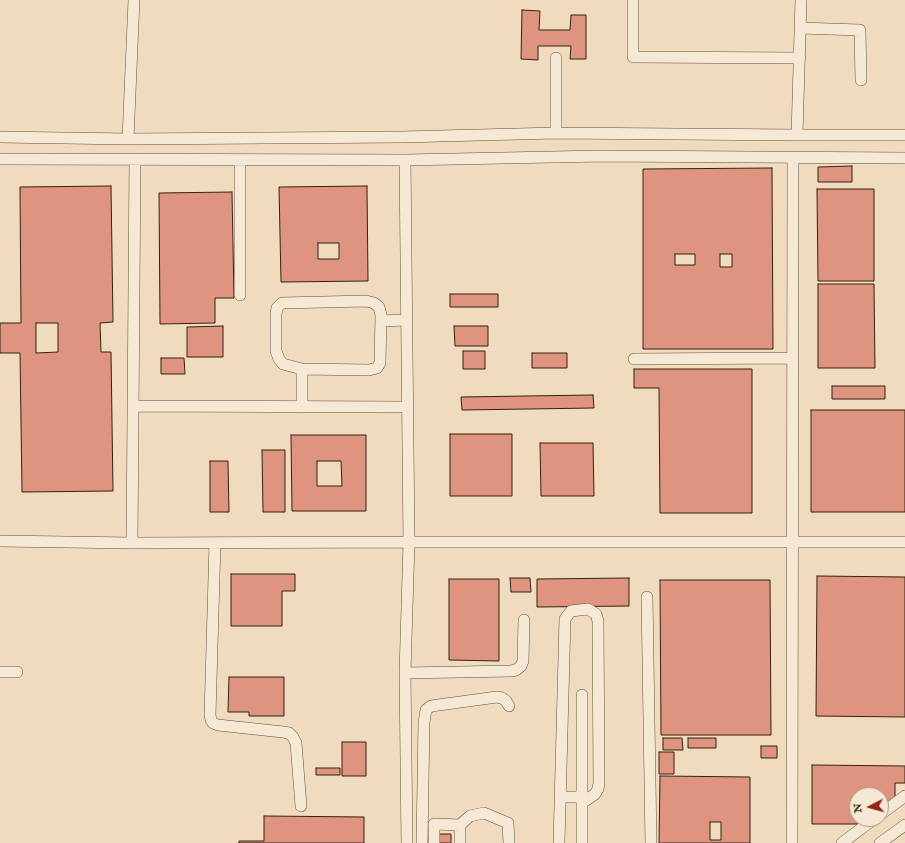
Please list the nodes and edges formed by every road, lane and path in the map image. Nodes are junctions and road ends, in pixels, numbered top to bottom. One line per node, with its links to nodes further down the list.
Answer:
1 (134, 0): 12 (street)
2 (633, 0): 6 (street)
3 (801, 0): 4 (street)
4 (800, 28): 6 (street); 7 (street)
5 (556, 58): 8 (street)
6 (800, 58): 10 (street)
7 (861, 80)
8 (556, 134): 10 (street); 12 (street)
9 (905, 134): 10 (street)
10 (797, 135)
11 (0, 137): 12 (street)
12 (128, 139)
13 (793, 158): 14 (street); 18 (street); 22 (street)
14 (905, 158)
15 (0, 159): 16 (street)
16 (134, 160): 17 (street); 25 (street)
17 (240, 160): 18 (street); 19 (street)
18 (405, 160): 20 (street)
19 (240, 295)
20 (407, 320): 21 (street); 27 (street)
21 (381, 321): 24 (street); 24 (street)
22 (793, 358): 23 (street); 30 (street)
23 (634, 359)
24 (302, 369): 26 (street)
25 (133, 406): 26 (street); 32 (street)
26 (302, 407): 27 (street)
27 (408, 407): 29 (street)
28 (0, 541): 32 (street)
29 (409, 542): 30 (street); 33 (street); 38 (street)
30 (792, 542): 31 (street); 59 (street)
31 (905, 542)
32 (132, 543): 33 (street)
33 (215, 543): 46 (street)
34 (647, 597): 58 (street)
35 (524, 620): 38 (street)
36 (0, 672): 37 (street)
37 (17, 672)
38 (405, 673): 51 (street)
39 (599, 695): 40 (street); 41 (street); 45 (street)
40 (563, 696): 41 (street); 44 (street)
41 (582, 696): 45 (street)
42 (510, 706): 52 (street)
43 (905, 796): 47 (street)
44 (560, 797): 45 (street); 56 (street)
45 (582, 800): 57 (street)
46 (301, 806)
47 (889, 808)
48 (460, 825): 53 (street); 54 (street); 55 (street)
49 (905, 825): 61 (street)
50 (863, 827): 60 (street)
51 (407, 843)
52 (422, 843)
53 (434, 843)
54 (460, 843)
55 (509, 843)
56 (559, 843)
57 (582, 843)
58 (651, 843)
59 (792, 843)
60 (842, 843)
61 (880, 843)

